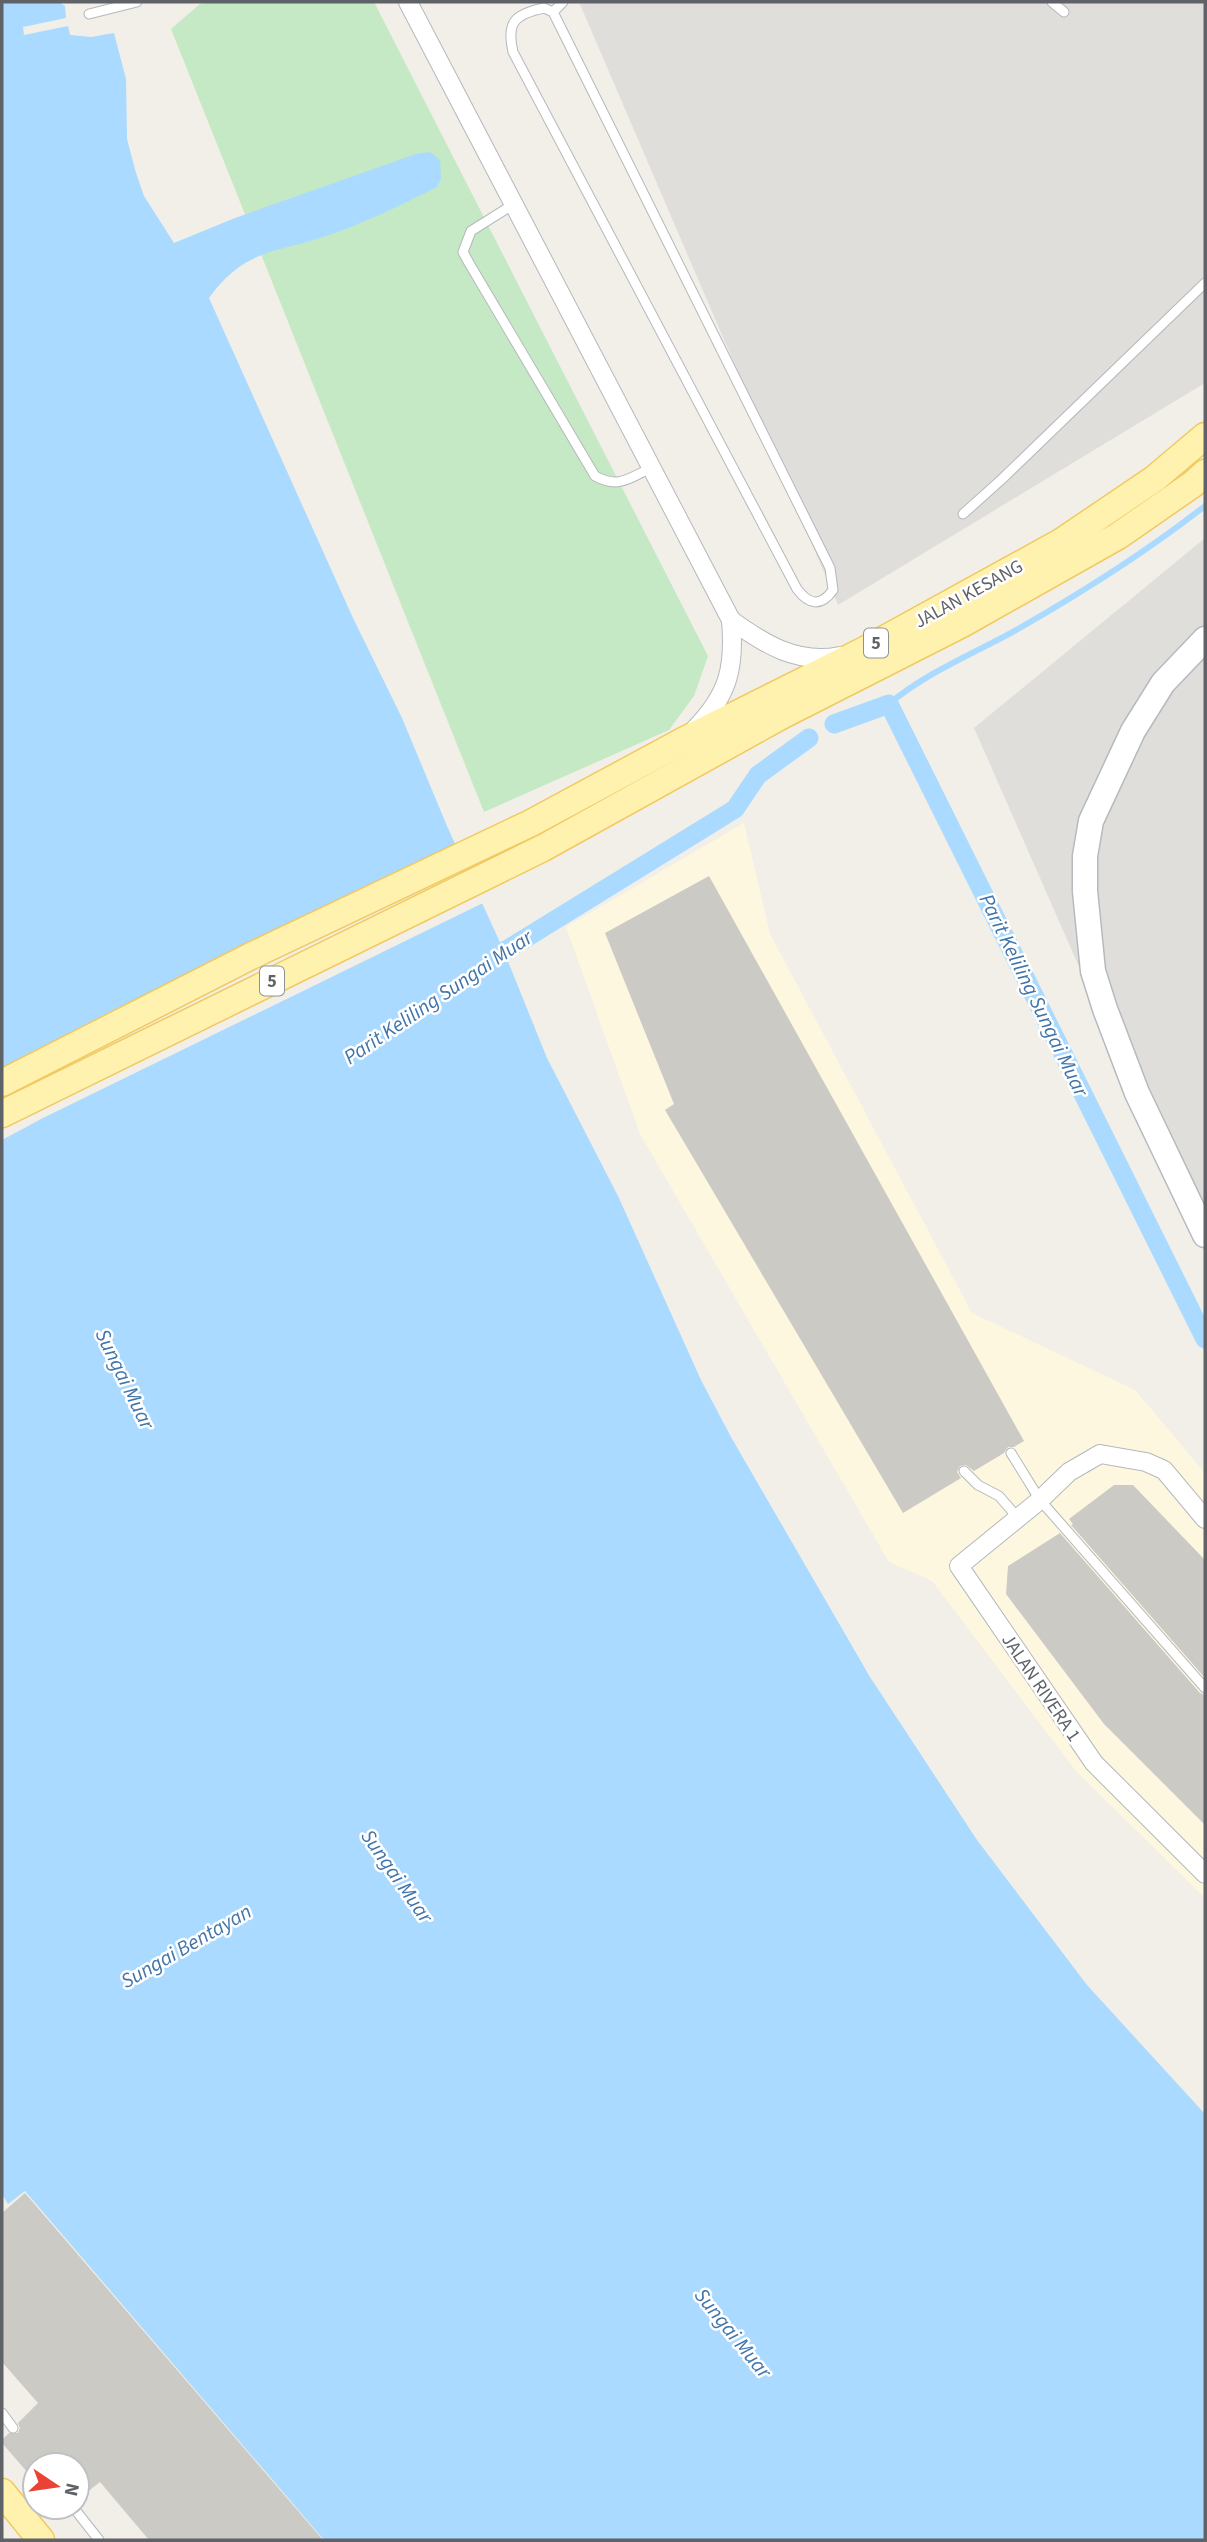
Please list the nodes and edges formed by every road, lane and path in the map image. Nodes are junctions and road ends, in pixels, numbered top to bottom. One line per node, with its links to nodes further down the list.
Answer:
1 (137, 2): 7 (lane)
2 (408, 2): 8 (street)
3 (563, 2): 5 (lane)
4 (1052, 2): 6 (lane)
5 (553, 12): 5 (lane)
6 (1064, 12)
7 (89, 14)
8 (514, 204): 11 (street); 11 (lane)
9 (1205, 283): 13 (lane)
10 (1205, 436): 16 (main road, JALAN KESANG / 5)
11 (652, 468): 14 (street)
12 (1205, 473): 19 (main road, JALAN KESANG / 5)
13 (963, 514)
14 (731, 620): 16 (street); 17 (street)
15 (1205, 639): 20 (street)
16 (863, 650): 17 (main road, JALAN KESANG / 5)
17 (683, 741): 18 (main road, JALAN KESANG / 5)
18 (2, 1083)
19 (2, 1114)
20 (1205, 1235)
21 (1011, 1454): 23 (lane)
22 (964, 1471): 24 (lane)
23 (1040, 1500): 24 (street, JALAN RIVERA 1); 25 (street, JALAN RIVERA 1); 26 (lane)
24 (1018, 1518): 27 (street, JALAN RIVERA 1)
25 (1205, 1519)
26 (1205, 1688)
27 (1205, 1874)
28 (2, 2413): 29 (lane)
29 (13, 2428)
30 (2, 2491): 32 (main road)
31 (84, 2521): 33 (lane)
32 (41, 2540)
33 (99, 2540)

